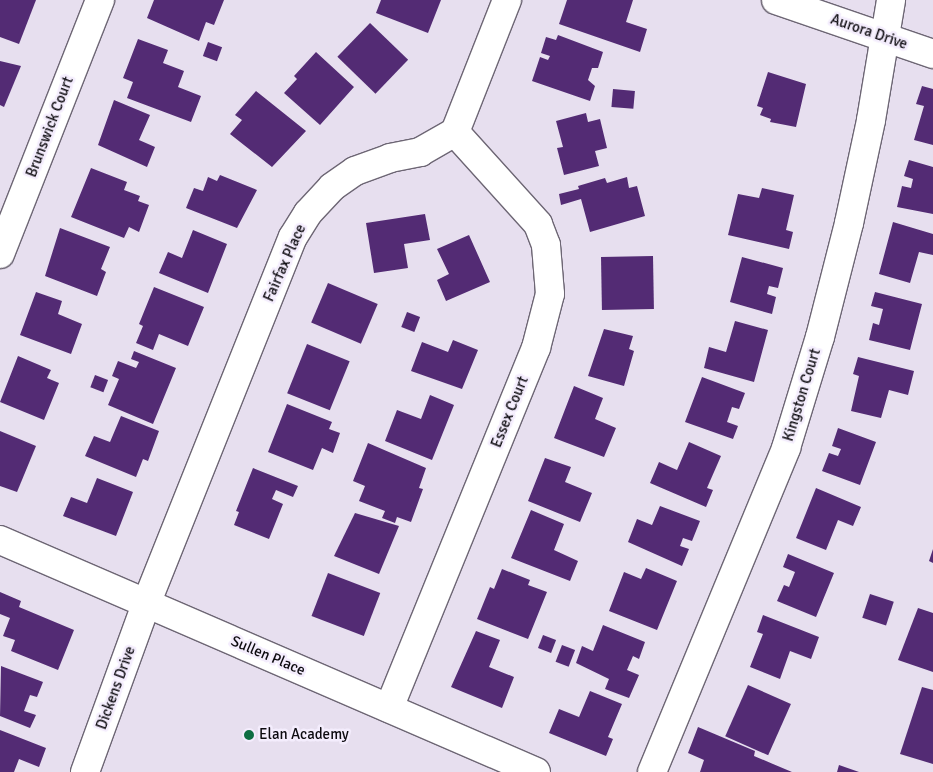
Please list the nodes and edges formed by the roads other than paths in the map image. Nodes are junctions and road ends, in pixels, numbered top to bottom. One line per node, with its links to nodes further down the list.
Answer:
1 (100, 0): 8 (street, Brunswick Court)
2 (507, 0): 7 (street)
3 (776, 0): 5 (street, Aurora Drive)
4 (891, 0): 5 (street, Kingston Court)
5 (885, 38): 6 (street, Aurora Drive); 14 (street, Kingston Court)
6 (933, 54)
7 (455, 132): 10 (street, Fairfax Place); 11 (street, Essex Court)
8 (0, 254)
9 (0, 540): 10 (street, Sullen Place)
10 (146, 604): 11 (street, Sullen Place); 12 (street, Dickens Drive)
11 (390, 708): 13 (street, Sullen Place)
12 (85, 772)
13 (536, 772)
14 (652, 772)

